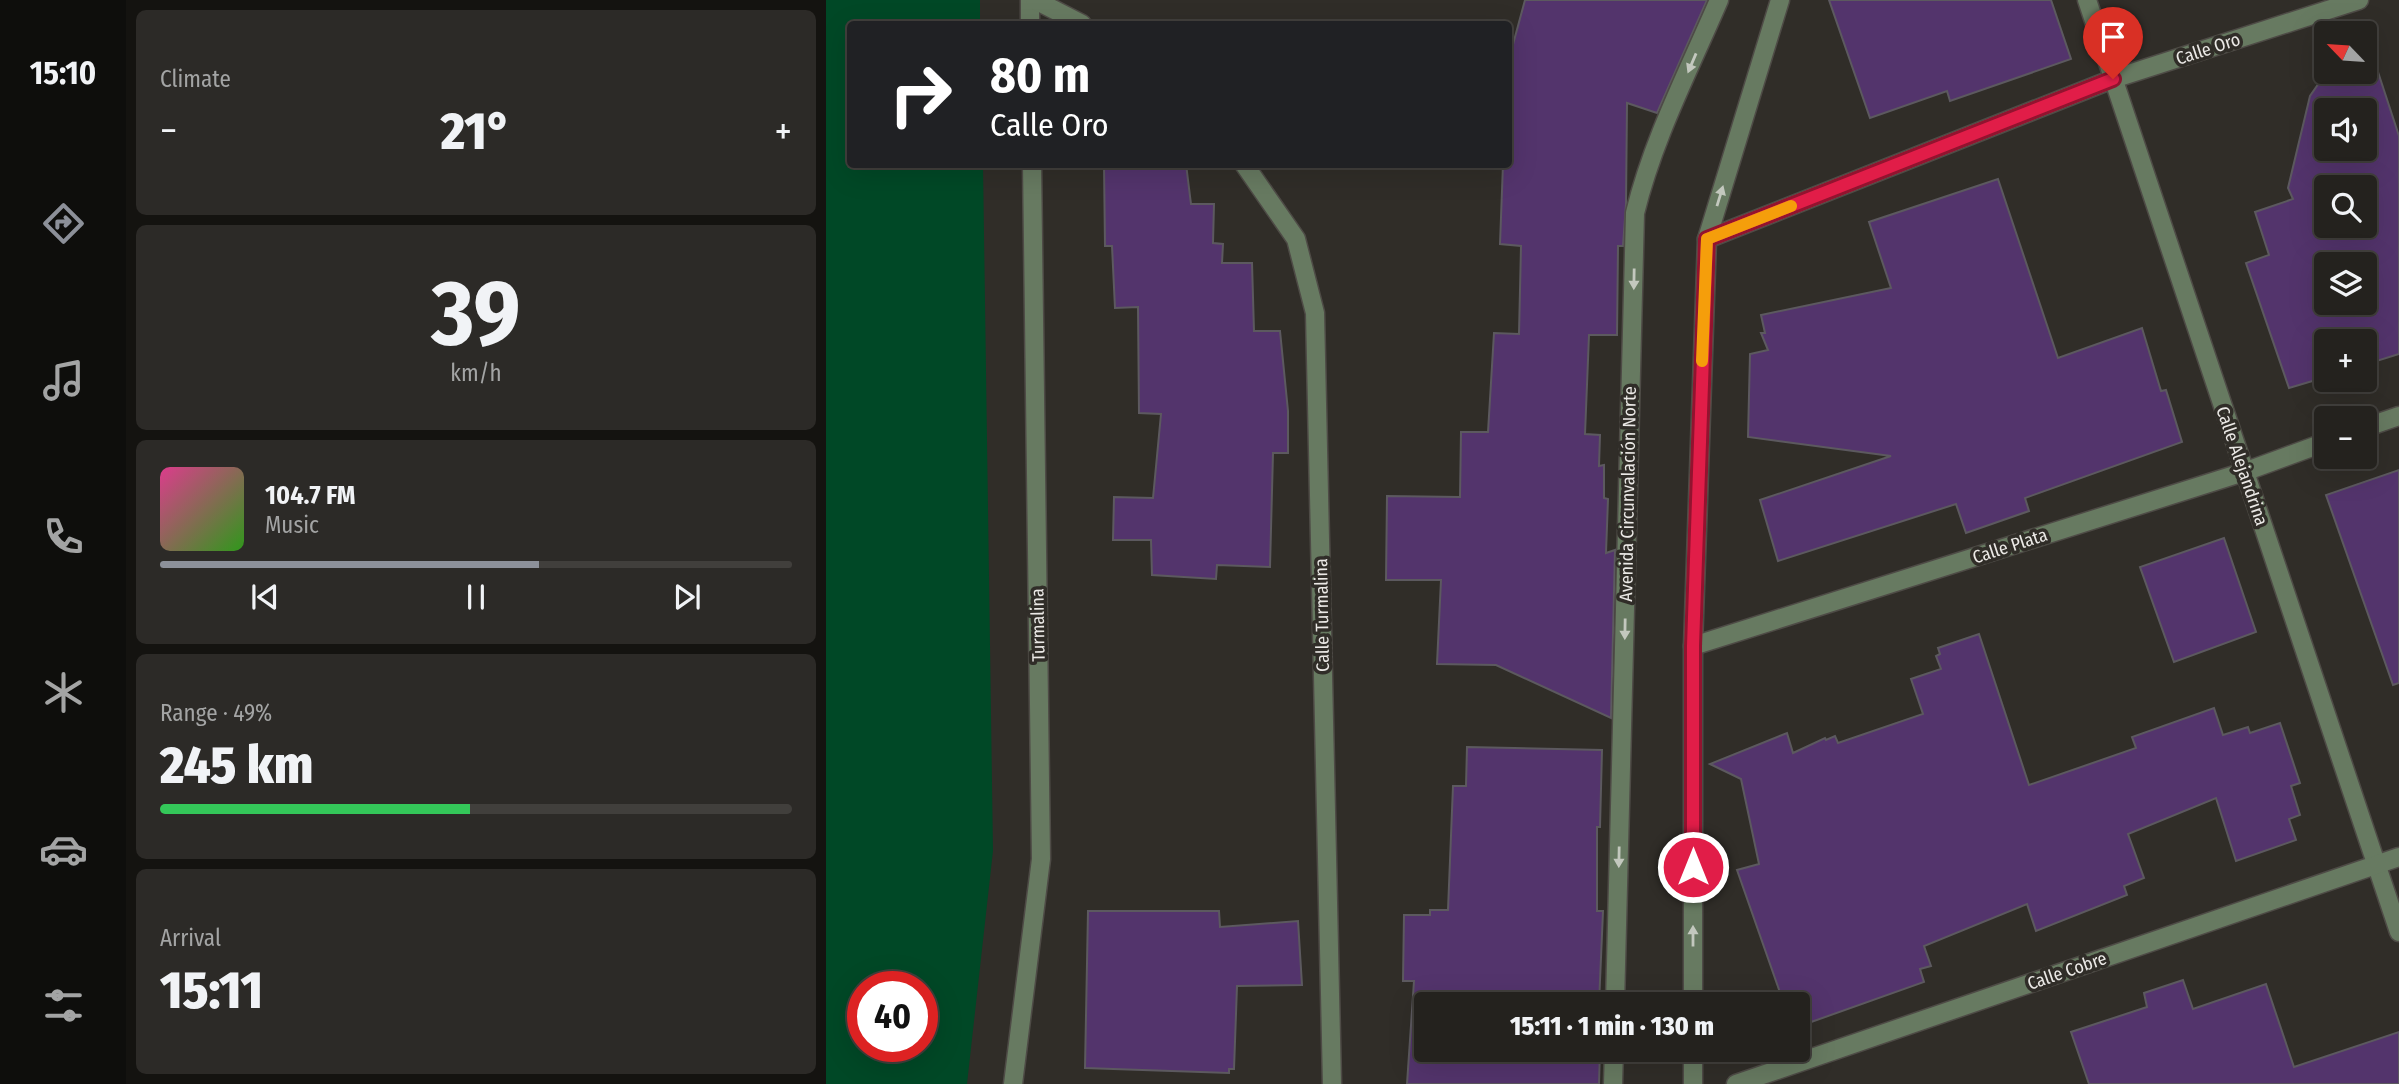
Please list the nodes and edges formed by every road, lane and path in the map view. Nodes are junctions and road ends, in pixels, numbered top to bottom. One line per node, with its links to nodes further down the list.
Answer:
1 (1032, 0): 6 (street); 7 (street)
2 (1719, 0): 20 (street, Avenida Circunvalación Norte, one-way to 20)
3 (1780, 0): 11 (street, one-way to 3)
4 (2087, 0): 8 (street, Calle Alejandrina)
5 (2359, 0): 8 (street, Calle Oro)
6 (1030, 21)
7 (1076, 21)
8 (2113, 79): 11 (street, Calle Oro); 15 (street, Calle Alejandrina)
9 (1032, 168): 24 (street, Turmalina)
10 (1247, 168): 25 (street, Calle Turmalina)
11 (1707, 239): 16 (street)
12 (2399, 416): 13 (street)
13 (2377, 424)
14 (2314, 446): 15 (street, Calle Plata)
15 (2244, 471): 16 (street, Calle Plata); 18 (street, Calle Alejandrina)
16 (1693, 646): 21 (street, one-way to 16)
17 (2399, 857): 18 (street, Calle Cobre)
18 (2377, 865): 19 (street, Calle Alejandrina); 28 (street, Calle Cobre)
19 (2399, 932)
20 (1615, 992)
21 (1693, 992)
22 (1614, 1062): 26 (street)
23 (1693, 1062): 27 (street)
24 (1013, 1084)
25 (1332, 1084)
26 (1613, 1084)
27 (1693, 1084)
28 (1736, 1084)

